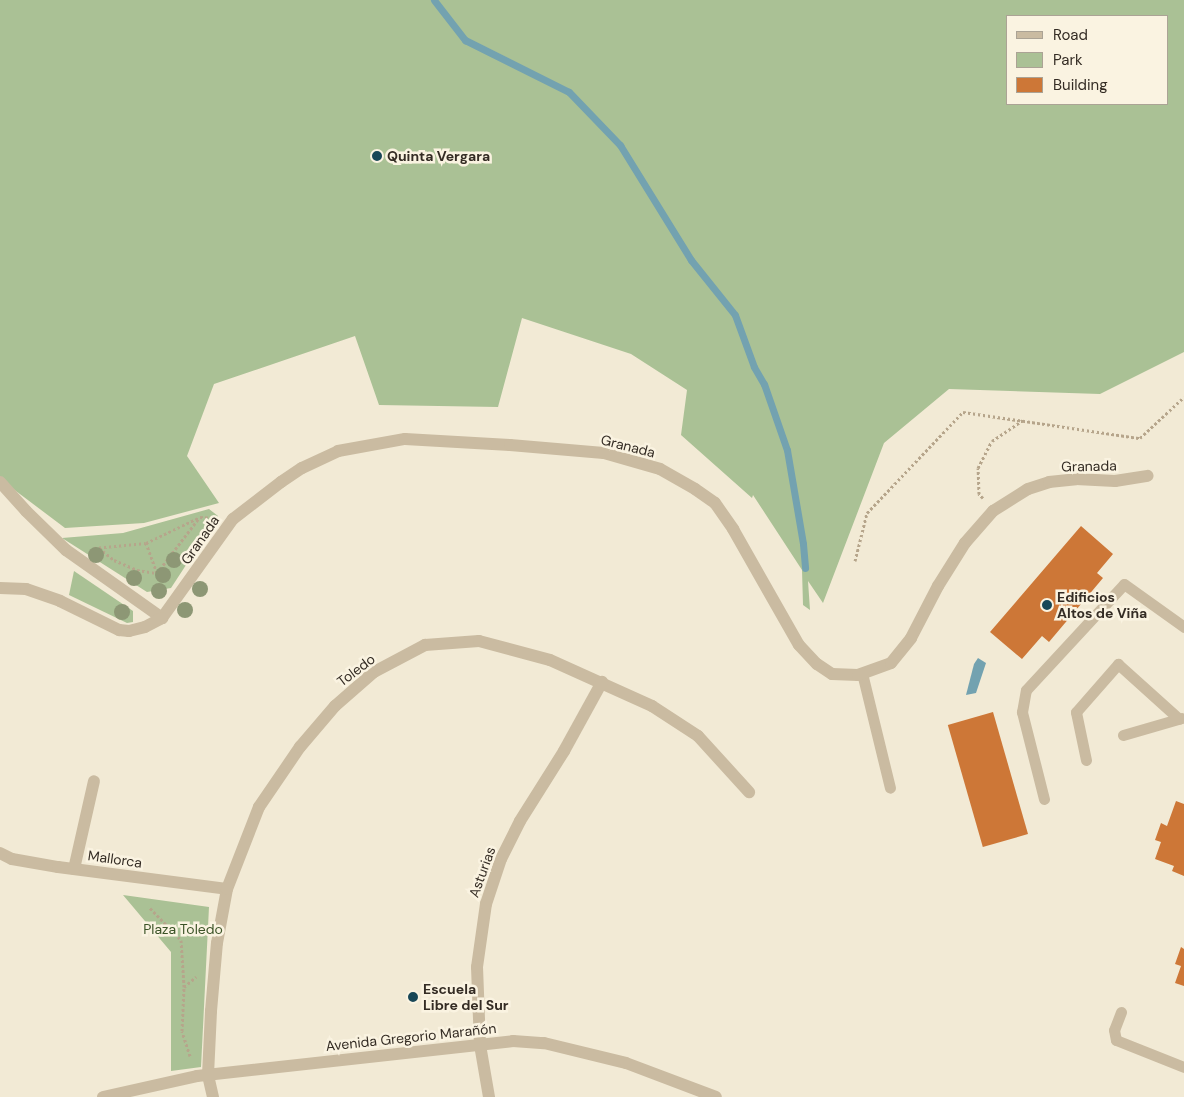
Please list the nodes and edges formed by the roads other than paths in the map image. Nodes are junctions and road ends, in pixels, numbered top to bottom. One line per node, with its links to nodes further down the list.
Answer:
1 (1148, 476): 6 (street, Granada)
2 (0, 482): 4 (street)
3 (0, 588): 4 (street)
4 (162, 618): 6 (street, Granada)
5 (1184, 627): 14 (lane)
6 (862, 673): 12 (lane)
7 (602, 682): 13 (street, Toledo); 17 (street, Toledo); 19 (street, Asturias)
8 (1181, 719): 9 (lane); 10 (lane)
9 (1124, 735)
10 (1086, 760)
11 (94, 781): 16 (street)
12 (890, 788)
13 (749, 792)
14 (1044, 799)
15 (0, 853): 16 (street, Mallorca)
16 (74, 869): 17 (street, Mallorca)
17 (227, 889): 21 (street, Toledo)
18 (1122, 1012): 20 (lane)
19 (480, 1045): 21 (street, Avenida Gregorio Marañón); 24 (street, Asturias); 25 (street, Avenida Gregorio Marañón)
20 (1184, 1067)
21 (202, 1075): 22 (street, Avenida Gregorio Marañón); 23 (street)
22 (103, 1097)
23 (213, 1097)
24 (489, 1097)
25 (716, 1097)

